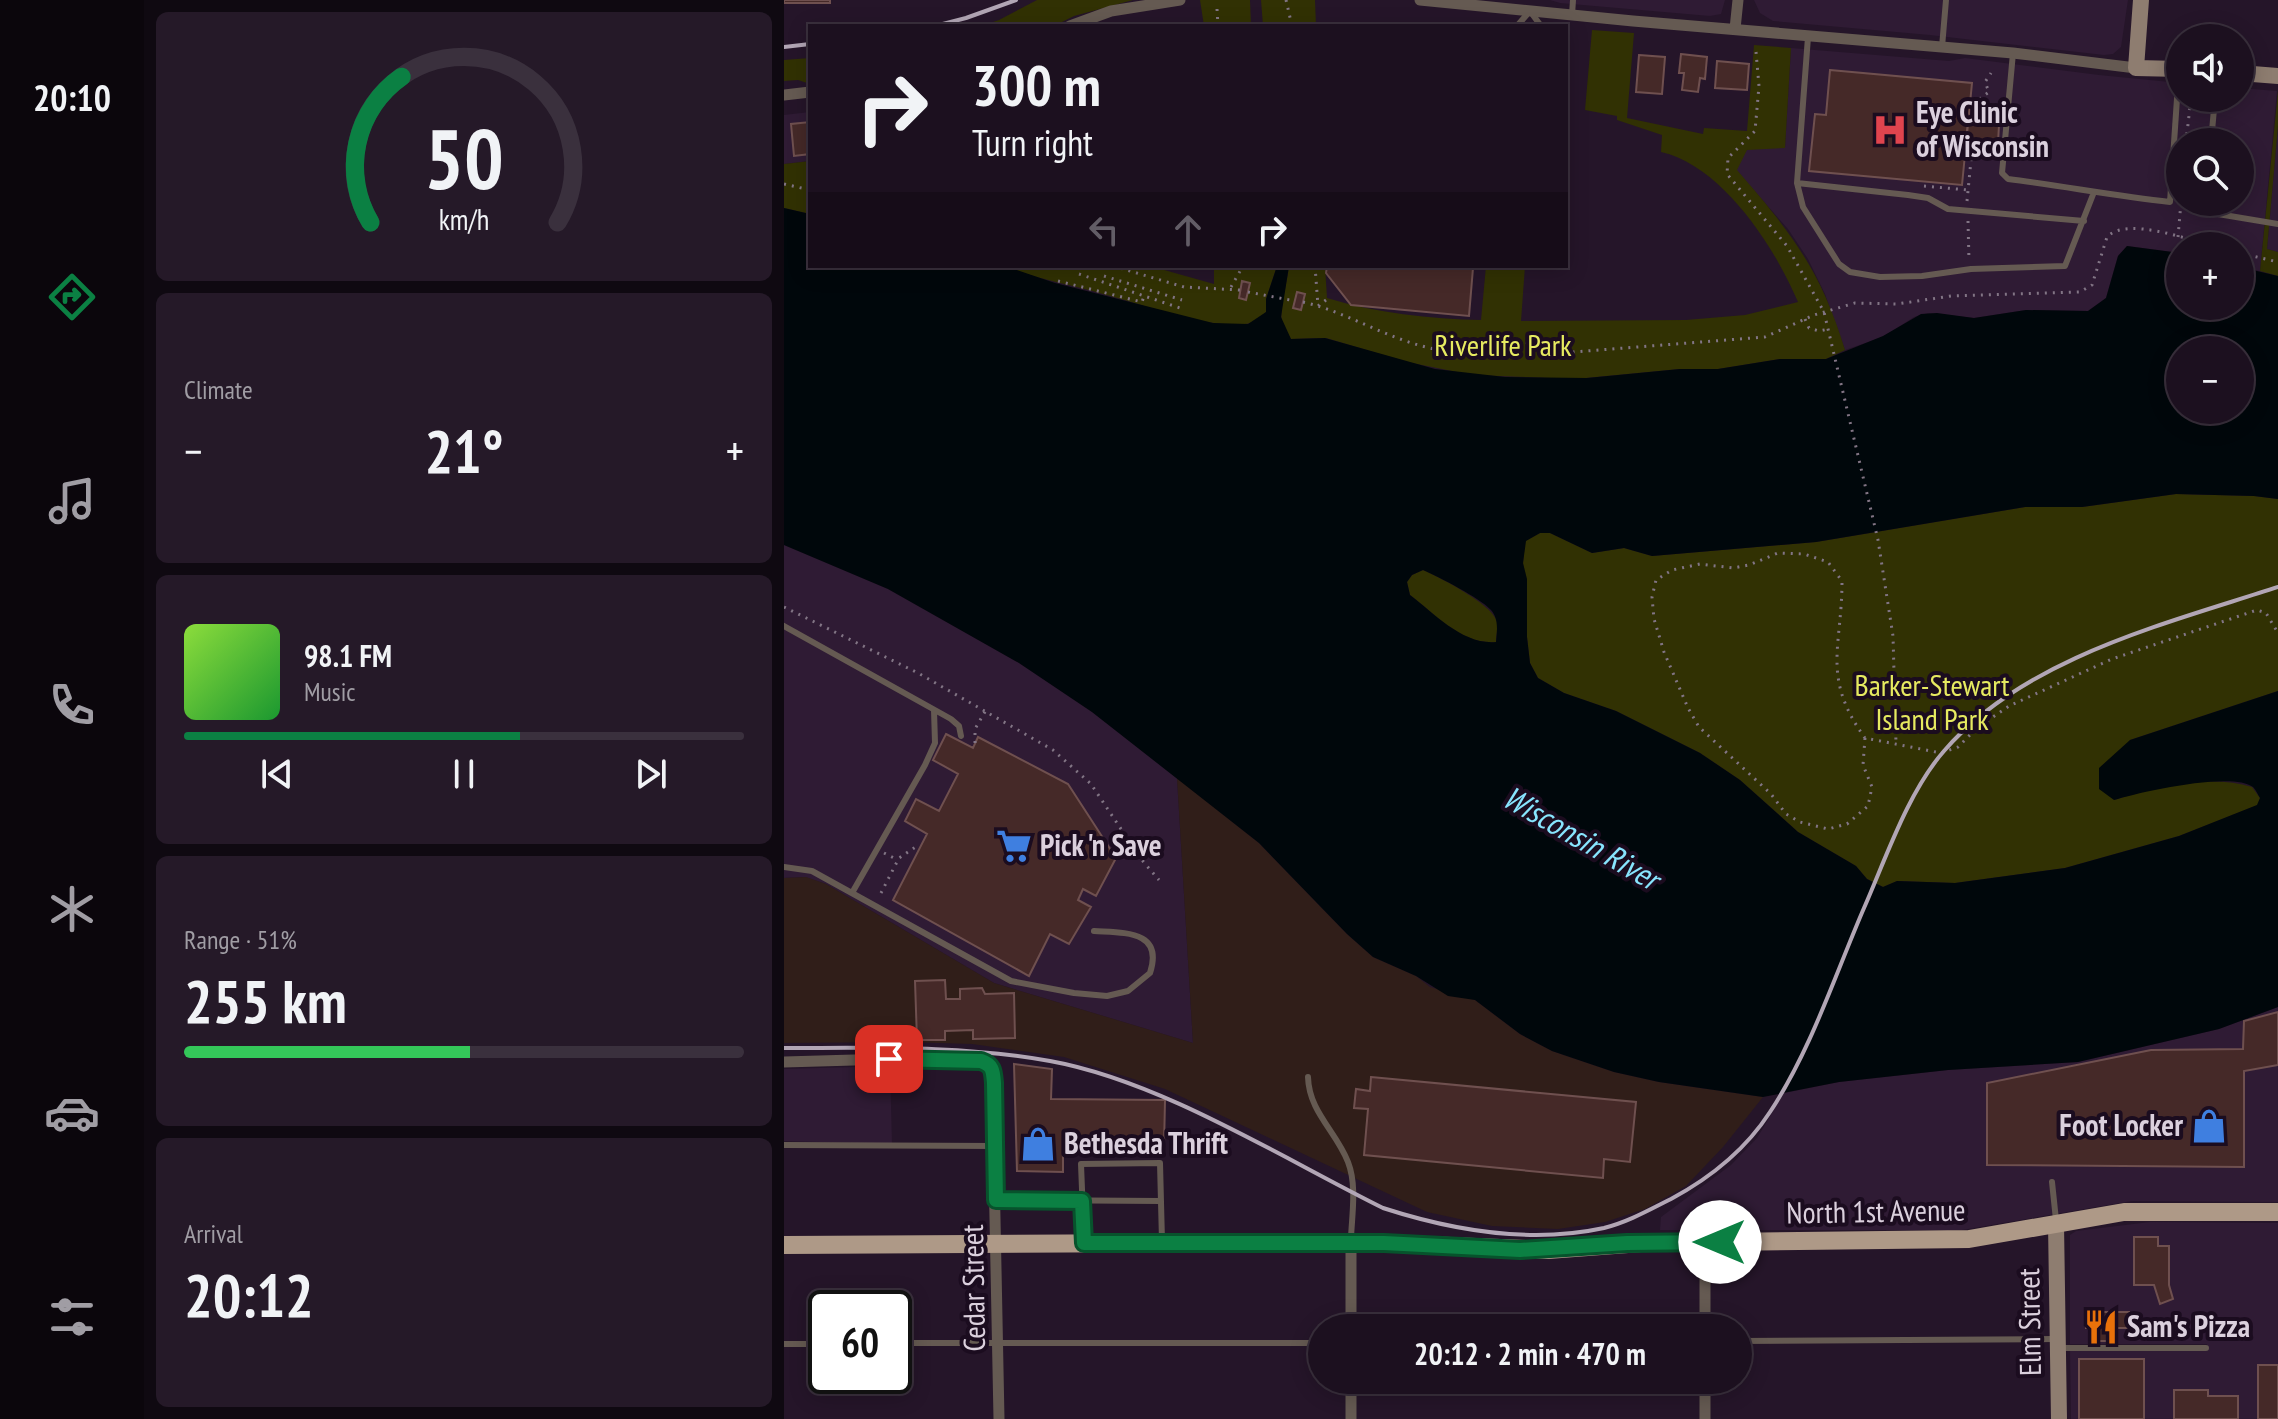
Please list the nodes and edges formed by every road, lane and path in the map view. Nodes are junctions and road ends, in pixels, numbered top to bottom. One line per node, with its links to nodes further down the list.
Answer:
1 (1180, 0): 11 (street)
2 (1286, 0): 13 (path)
3 (1420, 0): 8 (street)
4 (1573, 0): 10 (lane)
5 (1738, 0): 16 (street)
6 (1946, 0): 18 (lane)
7 (2141, 0): 21 (street)
8 (1531, 5): 10 (street); 14 (lane); 15 (lane)
9 (1217, 9): 12 (path)
10 (1572, 15): 16 (street)
11 (1077, 24)
12 (1218, 24)
13 (1292, 24)
14 (1518, 24)
15 (1540, 24)
16 (1735, 29): 17 (street)
17 (1808, 36): 18 (street); 31 (lane)
18 (1942, 47): 20 (street)
19 (1756, 52): 68 (path)
20 (2013, 53): 21 (street); 36 (lane)
21 (2136, 68): 22 (street)
22 (2166, 69)
23 (1991, 73): 29 (path)
24 (2254, 74): 25 (street)
25 (2278, 76)
26 (808, 92): 27 (street)
27 (784, 95)
28 (2177, 112): 36 (lane)
29 (1975, 122)
30 (1973, 140): 35 (path)
31 (1797, 183): 40 (lane); 40 (lane)
32 (784, 184): 34 (path)
33 (1924, 186): 35 (path)
34 (808, 190)
35 (1968, 190): 37 (path)
36 (2094, 192): 40 (lane)
37 (1967, 204)
38 (2230, 216): 41 (lane)
39 (1968, 220): 43 (path)
40 (2084, 221)
41 (2278, 224)
42 (2254, 256): 44 (path)
43 (1969, 260)
44 (2278, 262)
45 (1079, 268): 50 (path)
46 (1121, 268): 49 (path)
47 (1242, 268): 56 (path)
48 (1315, 268): 65 (path)
49 (1125, 269): 52 (path); 54 (path)
50 (1079, 274): 55 (path); 60 (path)
51 (1104, 276): 54 (path)
52 (1155, 278): 56 (path); 58 (path)
53 (1058, 281): 55 (path)
54 (1122, 282): 58 (path)
55 (1076, 284): 60 (path)
56 (1230, 288): 57 (path)
57 (1240, 290)
58 (1152, 291): 62 (path)
59 (1248, 292): 63 (path)
60 (1144, 296): 66 (path)
61 (1330, 297): 65 (path)
62 (1182, 300)
63 (1295, 301)
64 (1303, 302): 65 (path)
65 (1318, 306): 69 (path)
66 (1180, 308)
67 (1836, 308): 68 (path)
68 (1824, 312): 69 (path); 70 (path)
69 (1805, 319): 70 (path)
70 (1829, 329): 79 (path)
71 (784, 607): 75 (path)
72 (784, 626): 74 (lane)
73 (2278, 633): 79 (path)
74 (934, 710): 76 (lane); 85 (lane)
75 (986, 710): 78 (path); 84 (path)
76 (961, 736)
77 (1865, 738): 77 (path); 79 (path)
78 (975, 743)
79 (1896, 743)
80 (917, 846): 82 (path)
81 (889, 855): 82 (path)
82 (898, 860): 86 (path)
83 (784, 867): 85 (lane)
84 (1159, 880)
85 (852, 893): 87 (lane)
86 (881, 893)
87 (1094, 931)
88 (784, 1062): 91 (street, Cedar Street)
89 (1308, 1077): 98 (lane)
90 (784, 1145): 91 (lane)
91 (996, 1146): 93 (street, Cedar Street)
92 (2052, 1182): 97 (lane)
93 (996, 1200): 94 (lane); 100 (street, Cedar Street)
94 (1082, 1201): 95 (lane); 95 (lane); 101 (lane)
95 (1161, 1201): 102 (lane)
96 (2278, 1212): 97 (main road, North 1st Avenue)
97 (2056, 1224): 99 (main road, North 1st Avenue); 112 (street, Elm Street)
98 (1351, 1242): 99 (main road, North 1st Avenue); 102 (main road, North 1st Avenue); 104 (street)
99 (1705, 1242): 105 (street)
100 (997, 1243): 101 (main road, North 1st Avenue); 103 (main road, North 1st Avenue); 108 (street, Cedar Street)
101 (1084, 1243): 102 (main road, North 1st Avenue)
102 (1162, 1243)
103 (784, 1245)
104 (1351, 1314)
105 (1705, 1314)
106 (1752, 1341): 112 (lane)
107 (912, 1343): 108 (lane)
108 (998, 1343): 109 (lane); 116 (street, Cedar Street)
109 (1308, 1343)
110 (784, 1344): 111 (lane)
111 (808, 1344)
112 (2059, 1344): 113 (lane); 119 (street, Elm Street)
113 (2206, 1348)
114 (1351, 1394): 117 (street)
115 (1705, 1394): 118 (street)
116 (999, 1419)
117 (1351, 1419)
118 (1705, 1419)
119 (2059, 1419)

